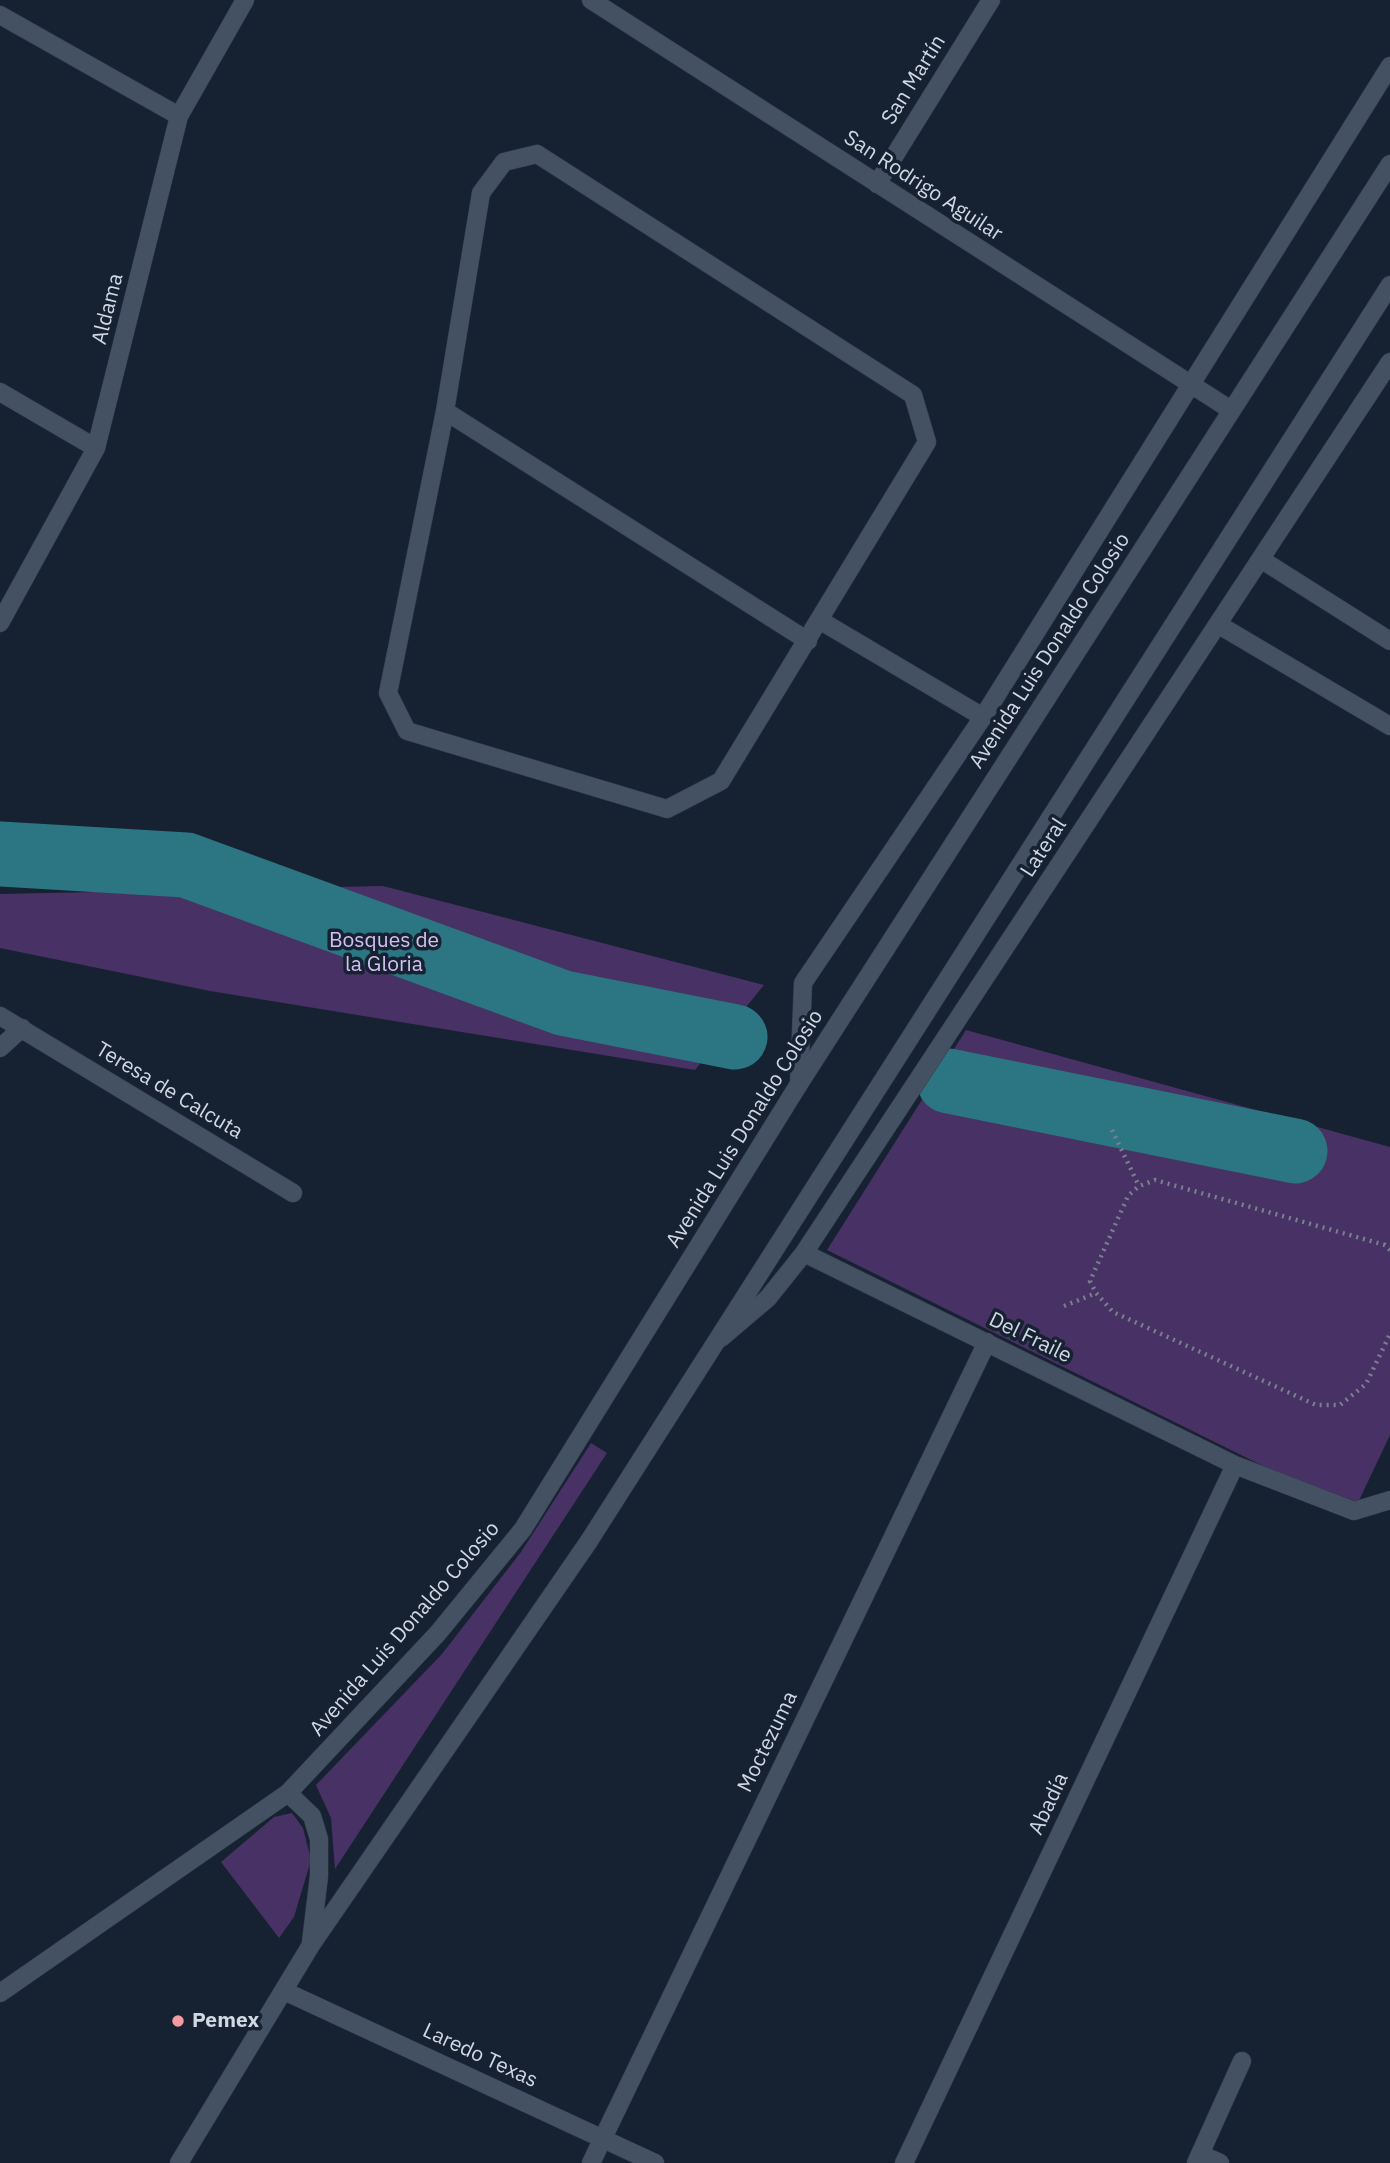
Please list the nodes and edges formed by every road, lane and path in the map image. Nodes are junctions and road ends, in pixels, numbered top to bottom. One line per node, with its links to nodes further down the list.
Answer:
1 (245, 0): 6 (street, Aldama)
2 (591, 0): 8 (street, San Rodrigo Aguilar)
3 (991, 0): 8 (street, San Martín)
4 (0, 15): 6 (street)
5 (1390, 66): 11 (street)
6 (179, 116): 15 (street, Aldama)
7 (1390, 164): 13 (street, Avenida Luis Donaldo Colosio)
8 (877, 184): 11 (street, San Rodrigo Aguilar)
9 (1390, 285): 37 (street)
10 (1390, 362): 16 (street, Lateral)
11 (1193, 385): 13 (street, San Rodrigo Aguilar); 22 (street)
12 (0, 392): 15 (street)
13 (1231, 410): 27 (street, Avenida Luis Donaldo Colosio)
14 (445, 411): 17 (street); 20 (street); 20 (street)
15 (96, 449): 18 (street, Aldama)
16 (1262, 560): 19 (street, Lateral); 21 (street)
17 (821, 621): 20 (street); 22 (street)
18 (0, 623)
19 (1219, 625): 23 (street); 32 (street, Lateral)
20 (808, 641)
21 (1390, 641)
22 (983, 717): 27 (street)
23 (1390, 726)
24 (0, 1016): 25 (street, Teresa de Calcuta)
25 (22, 1028): 26 (street); 30 (street, Teresa de Calcuta)
26 (0, 1048)
27 (799, 1084): 40 (street, Avenida Luis Donaldo Colosio)
28 (1112, 1130): 29 (path)
29 (1139, 1186): 31 (path); 33 (path)
30 (293, 1193)
31 (1390, 1250)
32 (804, 1252): 36 (street, Del Fraile); 37 (street, Lateral)
33 (1096, 1293): 34 (path); 35 (path)
34 (1064, 1306)
35 (1390, 1334)
36 (987, 1342): 38 (street, Del Fraile); 45 (street, Moctezuma)
37 (716, 1343): 41 (street)
38 (1235, 1465): 39 (street, Del Fraile); 50 (street, Abadía)
39 (1390, 1500)
40 (288, 1793): 41 (street); 43 (street, Avenida Luis Donaldo Colosio)
41 (311, 1945): 42 (street)
42 (284, 1991): 45 (street, Laredo Texas); 47 (street)
43 (0, 1993)
44 (1242, 2061): 46 (street)
45 (601, 2138): 48 (street, Moctezuma); 49 (street, Laredo Texas)
46 (1198, 2158): 51 (street)
47 (179, 2163)
48 (591, 2163)
49 (656, 2163)
50 (904, 2163)
51 (1220, 2163)

